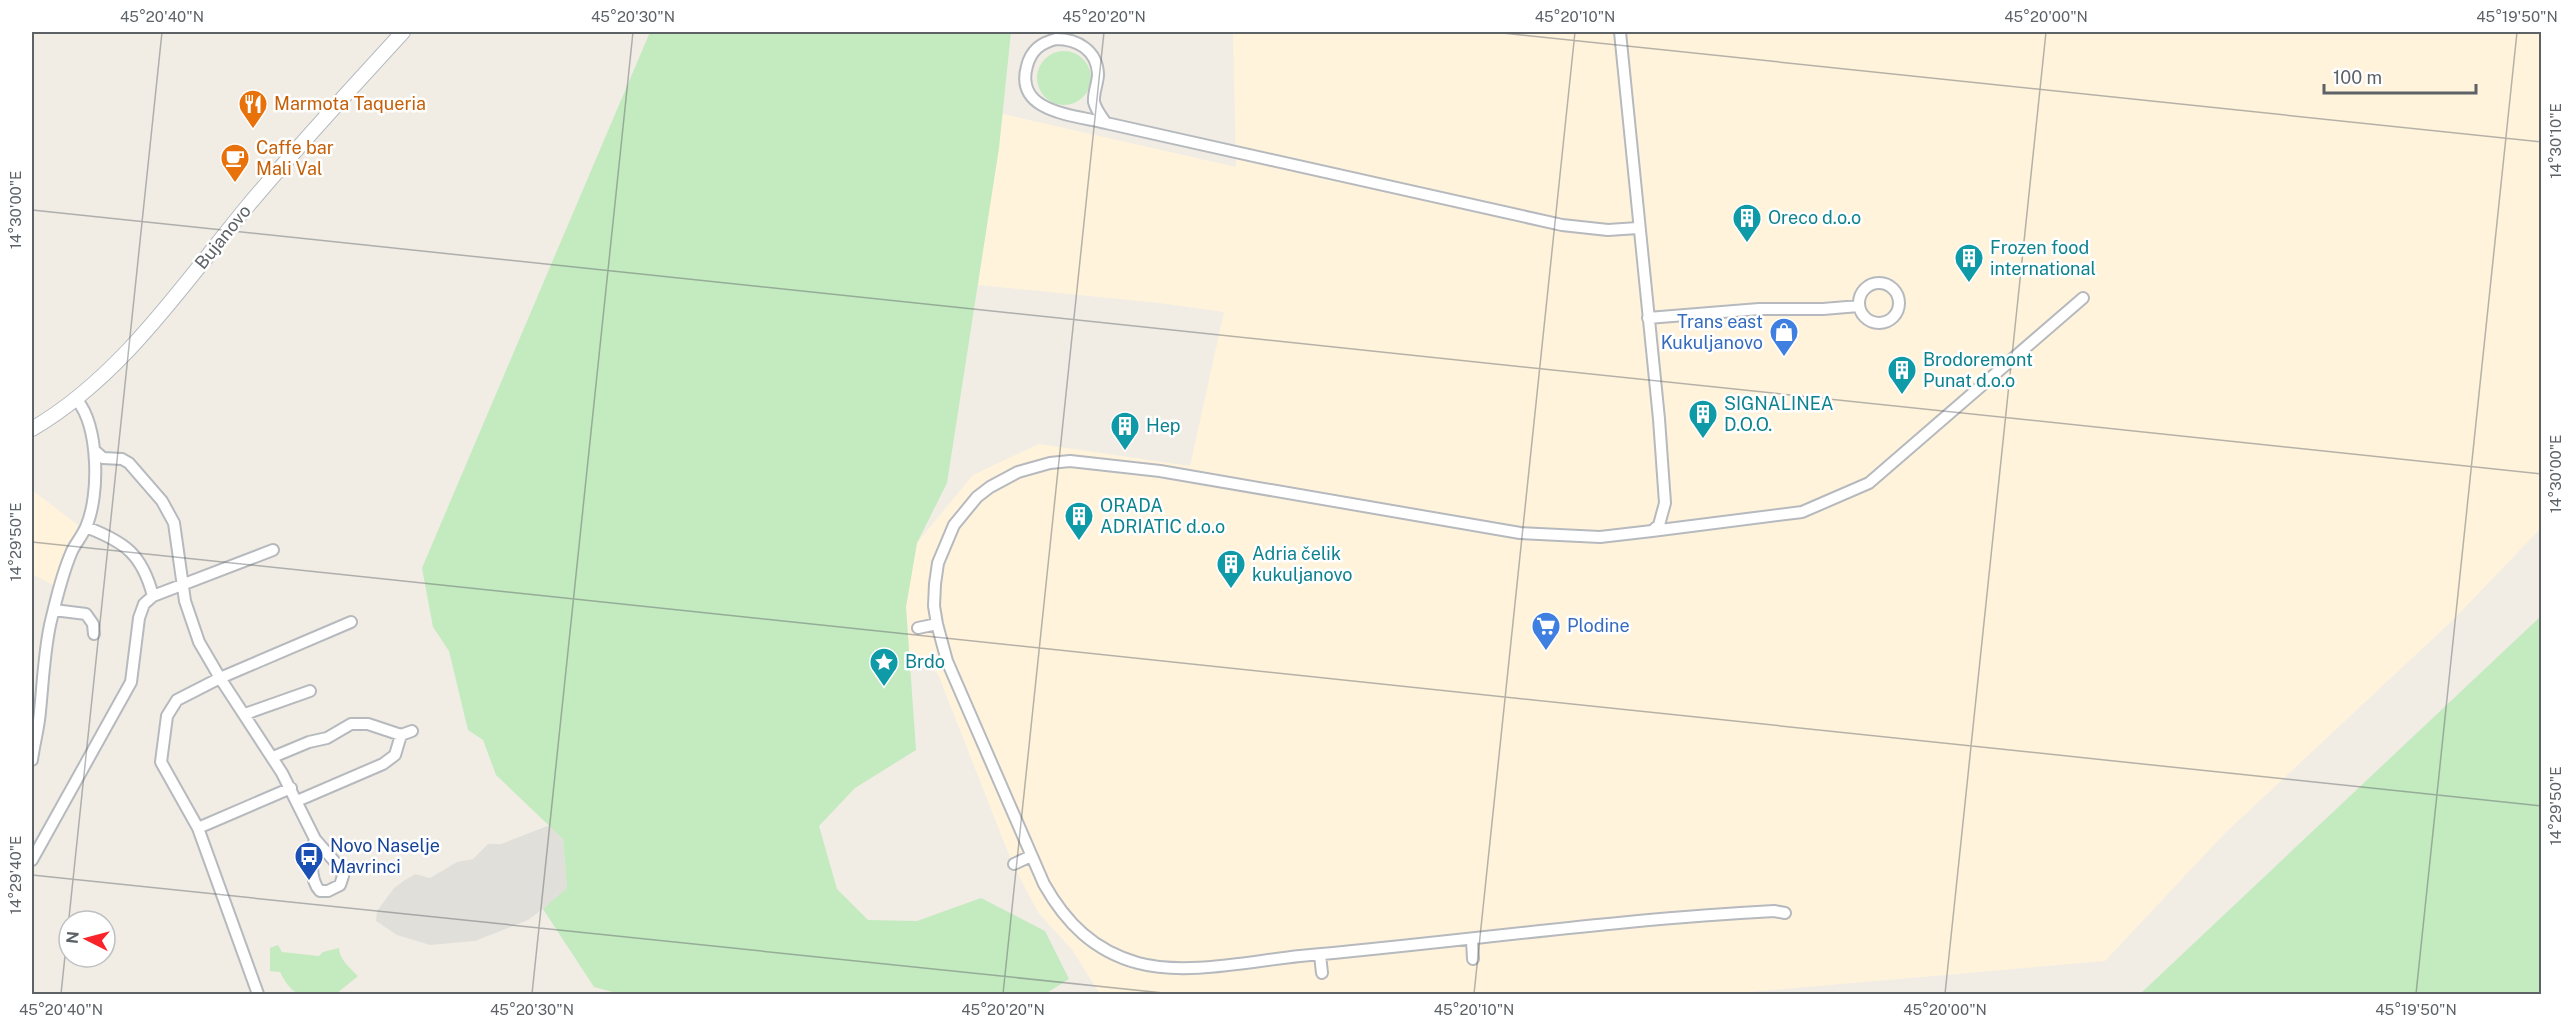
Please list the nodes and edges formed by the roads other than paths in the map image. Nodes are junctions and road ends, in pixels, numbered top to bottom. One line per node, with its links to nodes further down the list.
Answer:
1 (403, 32): 8 (main road, Bujanovo)
2 (1620, 32): 4 (street)
3 (1106, 123): 3 (street); 4 (street)
4 (1638, 228): 7 (street)
5 (2083, 298): 12 (street)
6 (1859, 306): 7 (street)
7 (1648, 318): 12 (street)
8 (77, 400): 9 (main road, Bujanovo); 10 (street)
9 (32, 429)
10 (94, 450): 11 (street); 14 (street)
11 (86, 527): 15 (street); 16 (street)
12 (1652, 531): 18 (street)
13 (273, 550): 14 (street)
14 (183, 585): 15 (street); 21 (street)
15 (153, 596): 31 (street)
16 (54, 610): 20 (street); 25 (street)
17 (351, 622): 21 (street)
18 (937, 624): 19 (street); 30 (street)
19 (918, 628)
20 (94, 634)
21 (220, 678): 23 (street); 28 (street)
22 (310, 691): 23 (street)
23 (245, 714): 24 (street)
24 (273, 757): 26 (street); 27 (street)
25 (32, 760)
26 (291, 788): 27 (street); 28 (street)
27 (297, 801): 29 (street)
28 (198, 828): 38 (street)
29 (315, 839): 29 (street)
30 (1031, 856): 32 (street); 35 (street)
31 (32, 860)
32 (1014, 864)
33 (1785, 913): 34 (street)
34 (1472, 940): 35 (street); 36 (street)
35 (1320, 955): 37 (street)
36 (1473, 959)
37 (1322, 973)
38 (258, 994)

